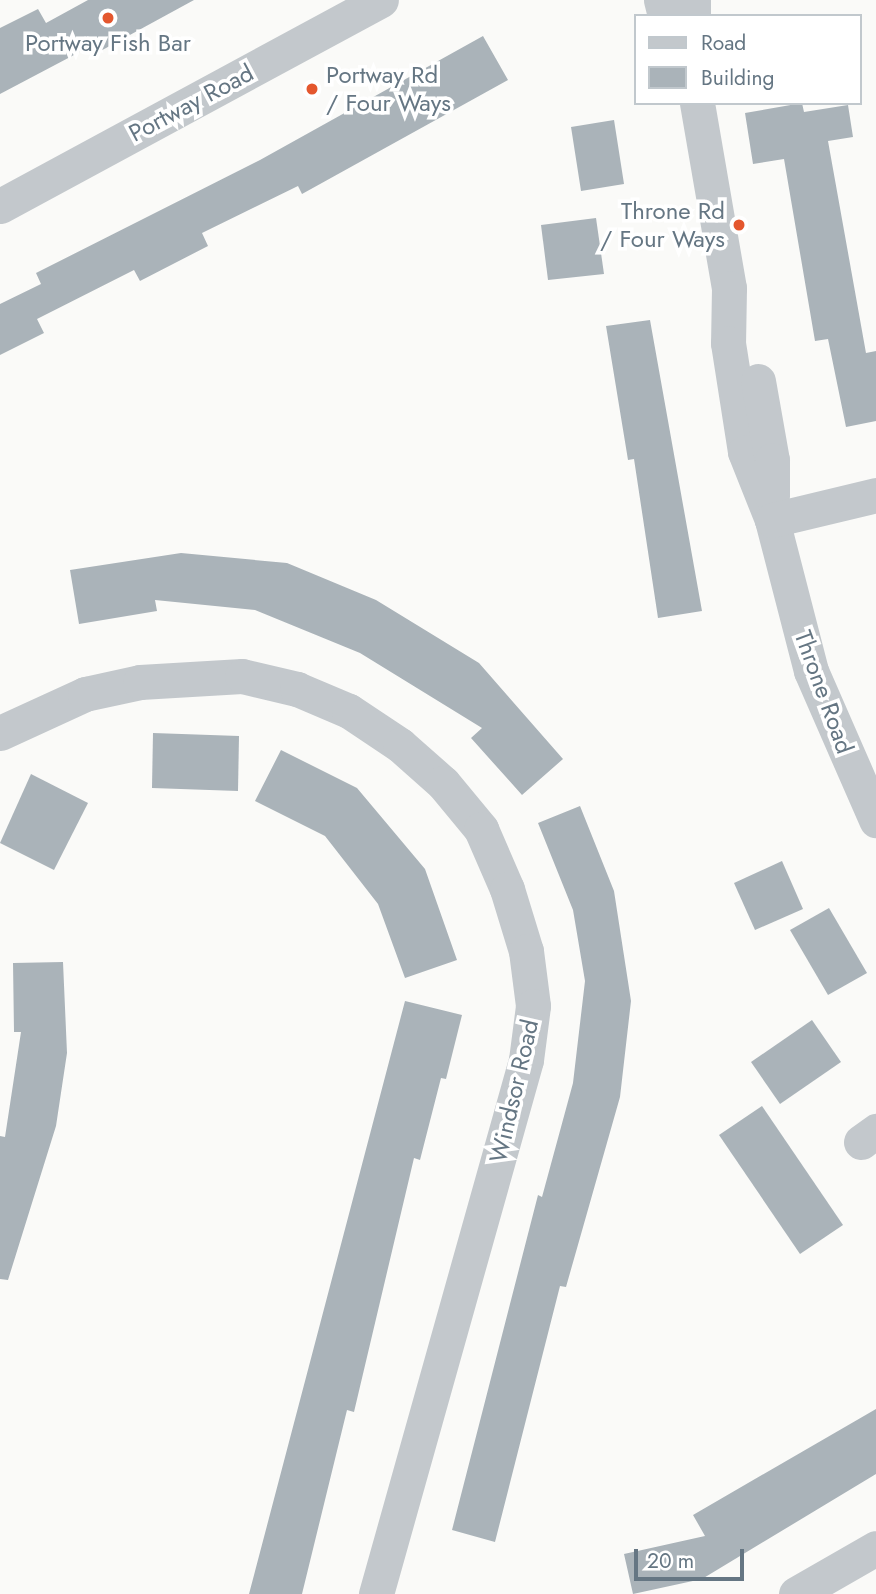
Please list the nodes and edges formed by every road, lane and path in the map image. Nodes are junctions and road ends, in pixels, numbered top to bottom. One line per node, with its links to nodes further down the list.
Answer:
1 (381, 0): 3 (street, Portway Road)
2 (697, 105): 5 (street, Throne Road)
3 (0, 206)
4 (876, 495): 5 (street)
5 (772, 520): 7 (street, Throne Road)
6 (0, 733): 9 (street, Windsor Road)
7 (876, 820)
8 (876, 1548): 10 (street)
9 (376, 1594)
10 (796, 1594)

